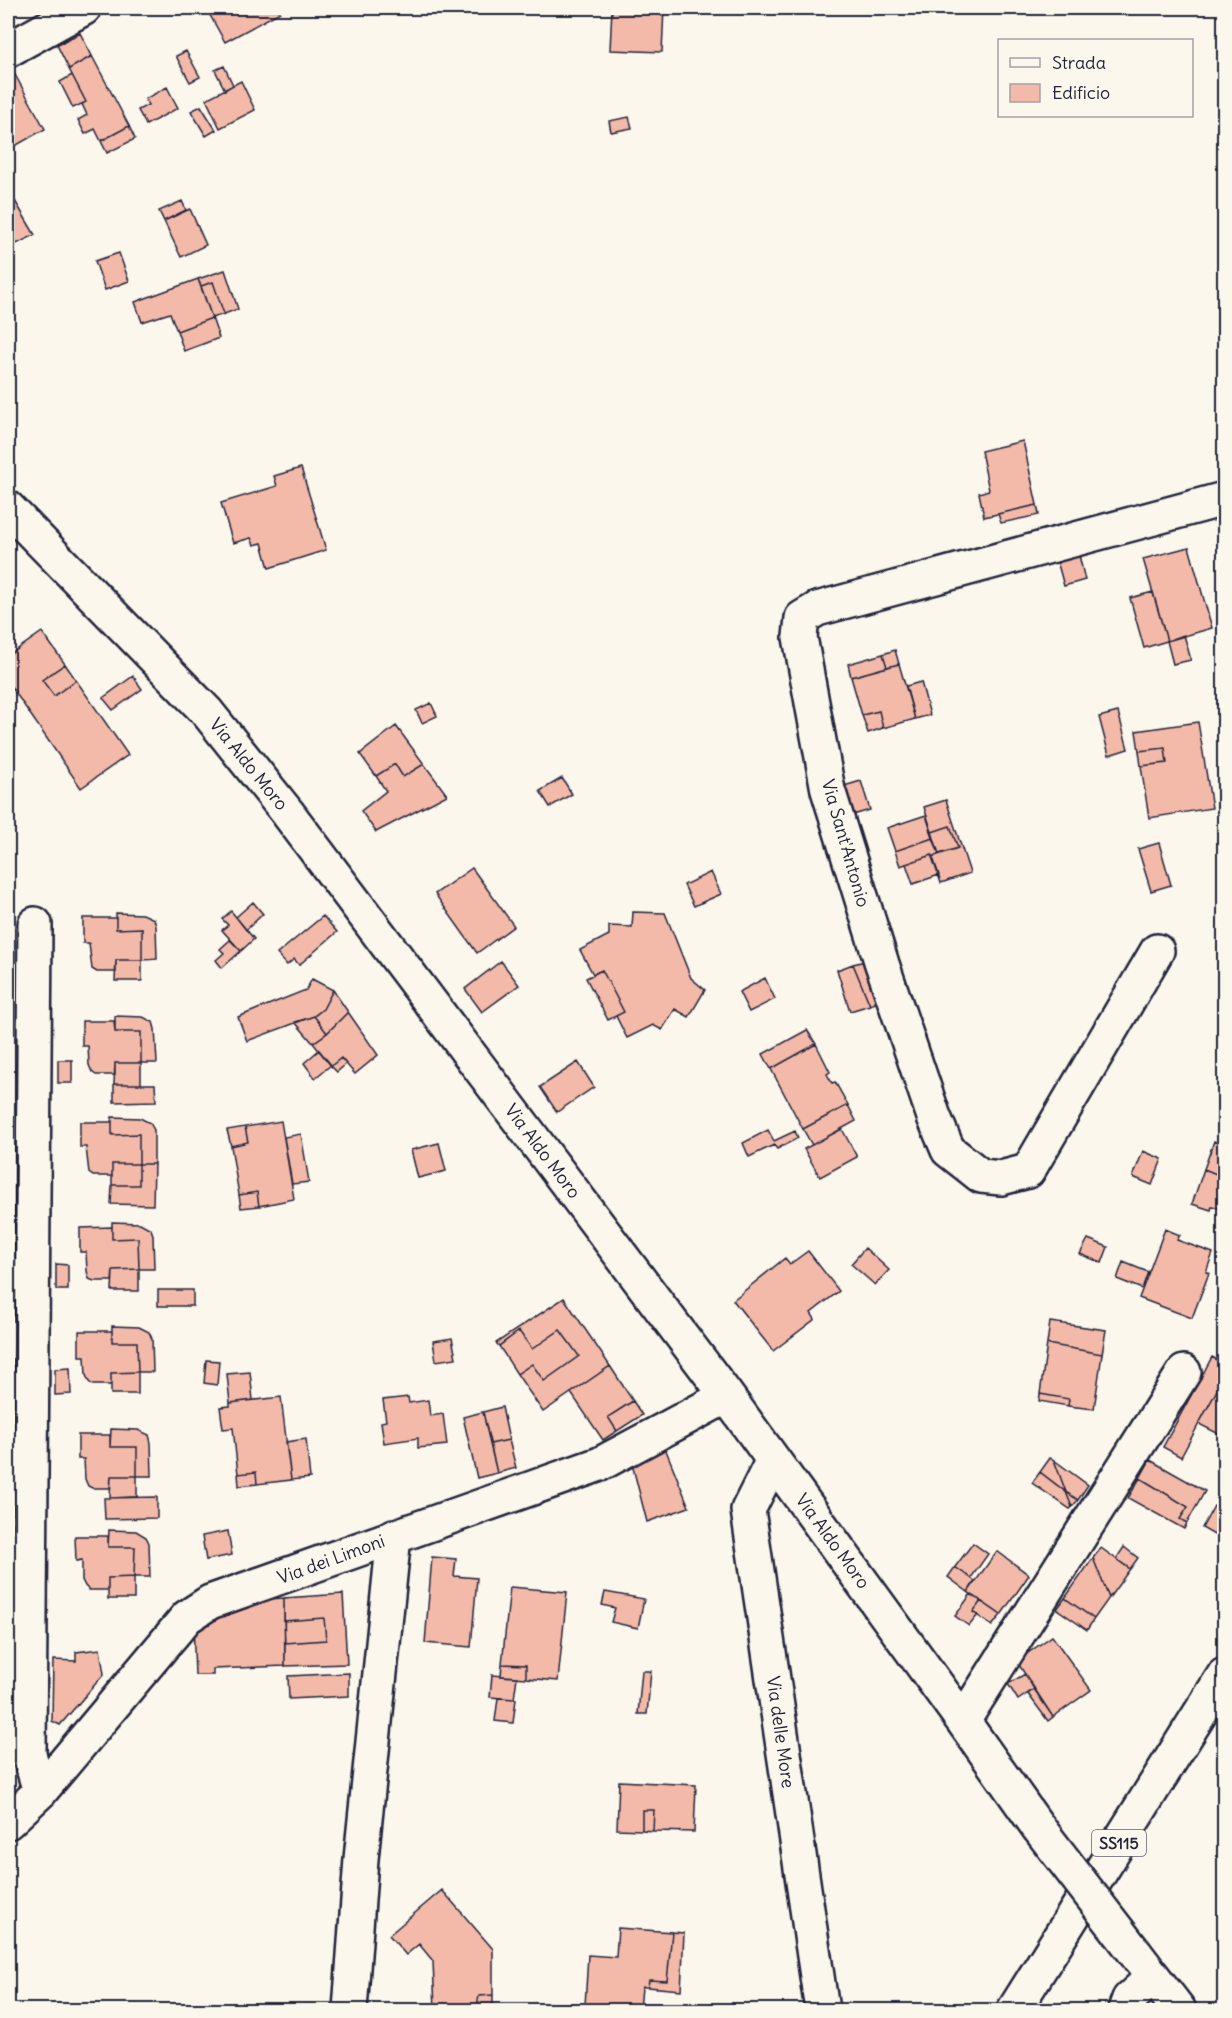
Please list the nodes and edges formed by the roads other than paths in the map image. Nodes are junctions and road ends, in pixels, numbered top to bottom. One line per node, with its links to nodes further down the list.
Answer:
1 (84, 8): 2 (street)
2 (8, 50)
3 (1224, 499): 6 (street, Via Sant'Antonio)
4 (8, 508): 8 (street, Via Aldo Moro)
5 (35, 924): 13 (street)
6 (1157, 951)
7 (1184, 1372): 12 (street)
8 (727, 1396): 9 (street, Via Aldo Moro); 10 (street, Via dei Limoni)
9 (773, 1460): 12 (street, Via Aldo Moro); 17 (street, Via delle More)
10 (394, 1536): 13 (street, Via dei Limoni); 16 (street)
11 (1224, 1675): 18 (street, SS115)
12 (963, 1721): 15 (street, Via Aldo Moro, bridge)
13 (40, 1792): 14 (street, Via dei Limoni)
14 (8, 1822)
15 (1144, 1965): 19 (street); 20 (street)
16 (350, 2010)
17 (822, 2010)
18 (1014, 2010)
19 (1125, 2010)
20 (1179, 2010)

